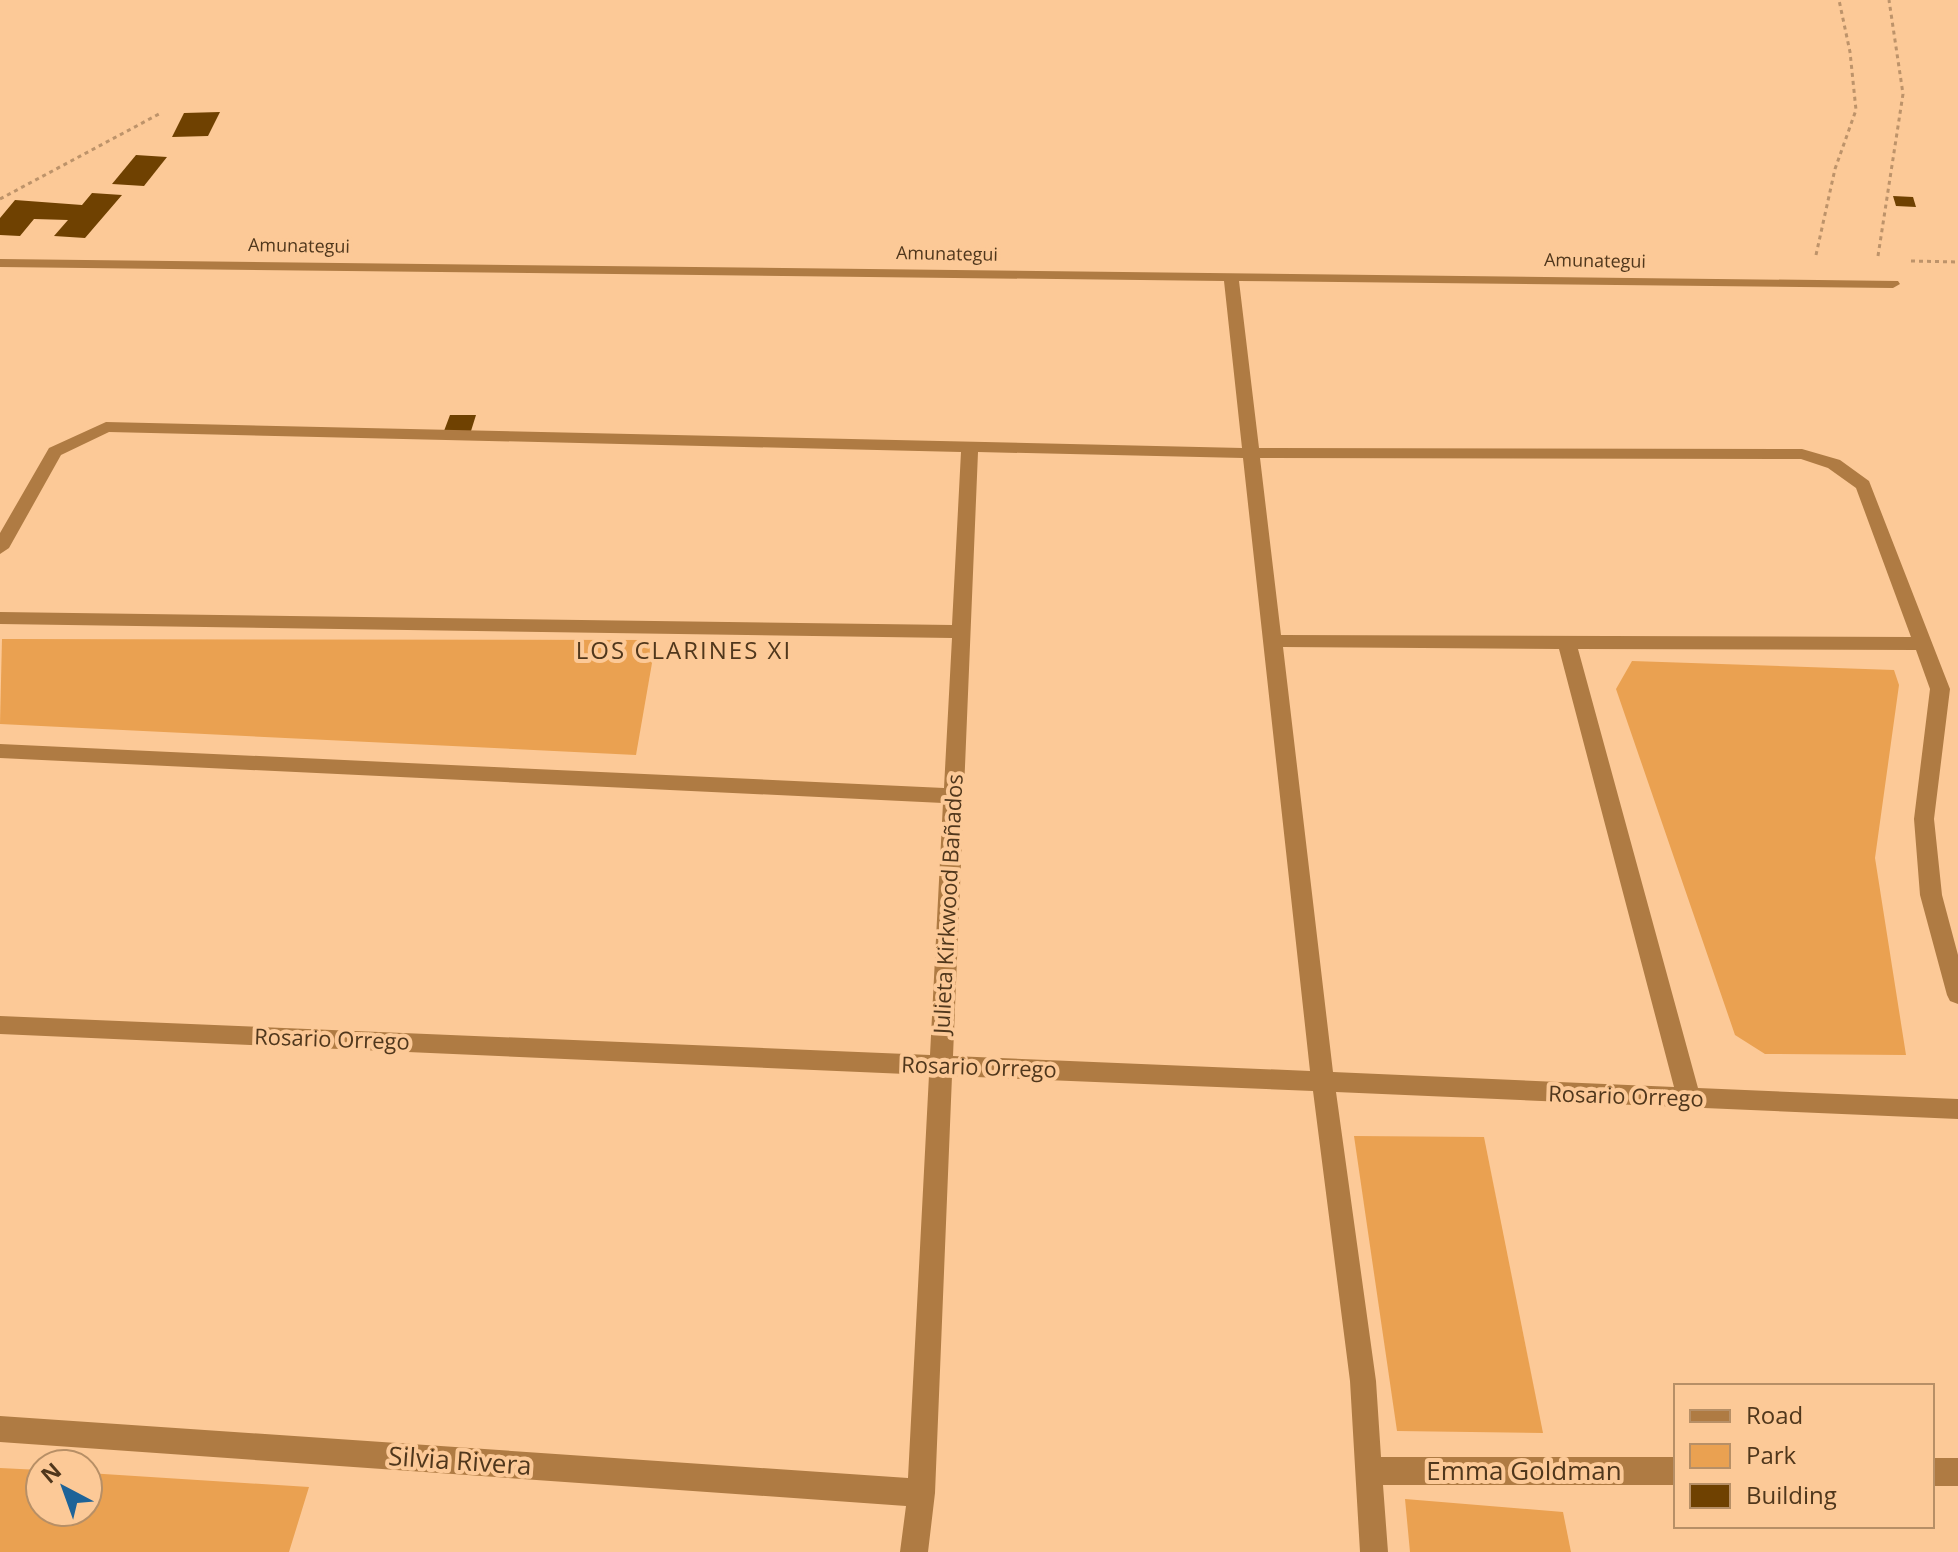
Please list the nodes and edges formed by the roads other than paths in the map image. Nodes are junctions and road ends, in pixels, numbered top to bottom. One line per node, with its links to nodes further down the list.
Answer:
1 (0, 263): 2 (street, Amunategui)
2 (1231, 277): 3 (street, Amunategui); 5 (street)
3 (1893, 284)
4 (970, 448): 5 (street); 6 (street); 8 (street, Julieta Kirkwood Bañados)
5 (1252, 453): 9 (street); 11 (street)
6 (0, 548)
7 (0, 618): 8 (street)
8 (961, 632): 13 (street, Julieta Kirkwood Bañados)
9 (1273, 641): 10 (street); 17 (street)
10 (1567, 642): 11 (street); 18 (street)
11 (1923, 644): 14 (street)
12 (0, 751): 13 (street)
13 (954, 796): 16 (street, Julieta Kirkwood Bañados)
14 (1958, 995)
15 (0, 1025): 16 (street, Rosario Orrego)
16 (941, 1066): 17 (street, Rosario Orrego); 25 (street, Julieta Kirkwood Bañados)
17 (1323, 1082): 18 (street, Rosario Orrego); 21 (street)
18 (1689, 1098): 19 (street, Rosario Orrego)
19 (1958, 1109)
20 (0, 1429): 25 (street, Silvia Rivera)
21 (1371, 1471): 22 (street, Emma Goldman); 27 (street)
22 (1674, 1471)
23 (1934, 1472): 24 (street)
24 (1958, 1472)
25 (921, 1493): 26 (street, Julieta Kirkwood Bañados)
26 (914, 1552)
27 (1374, 1552)

